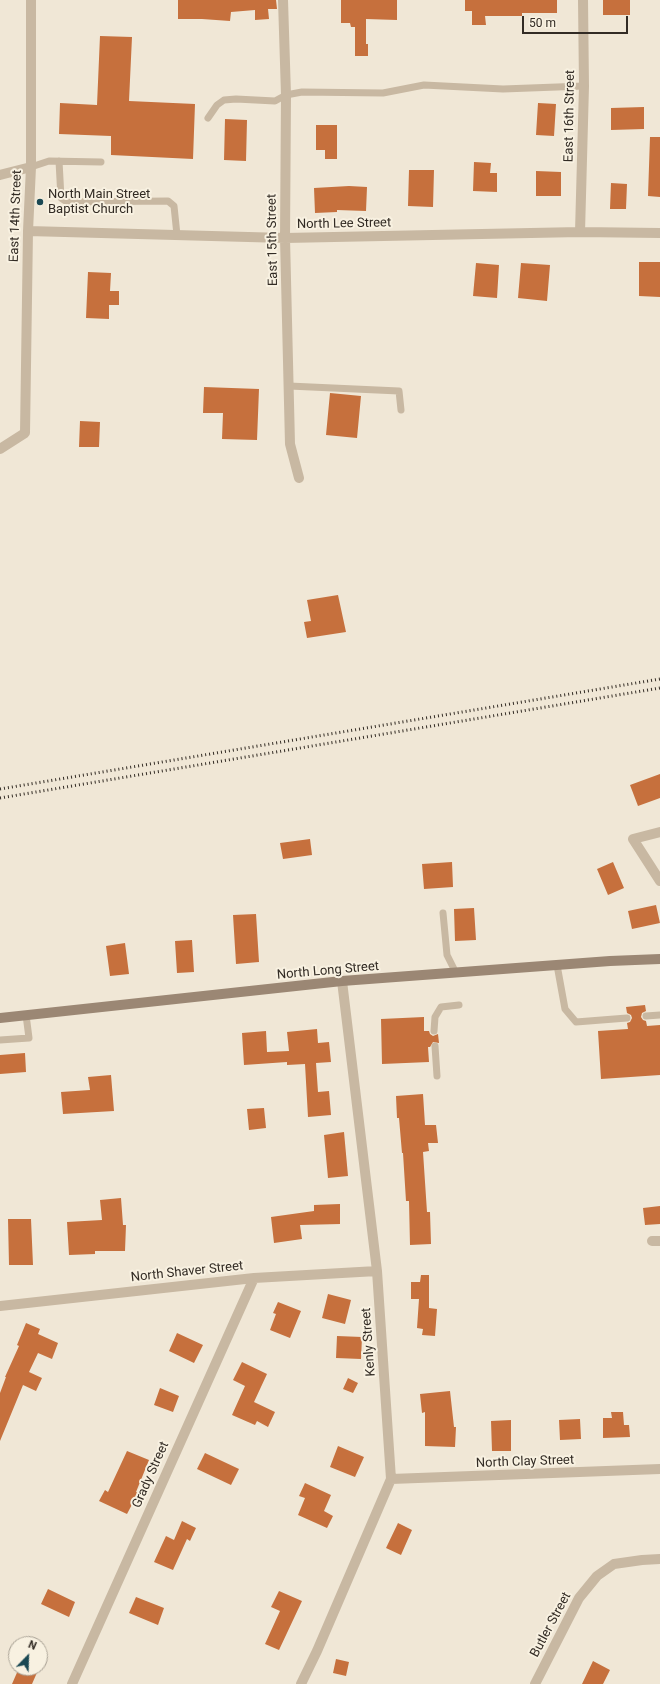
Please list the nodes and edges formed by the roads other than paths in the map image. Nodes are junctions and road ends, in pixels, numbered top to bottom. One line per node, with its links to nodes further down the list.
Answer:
1 (31, 0): 9 (street, East 14th Street)
2 (282, 0): 5 (street, East 15th Street)
3 (583, 0): 4 (street, East 16th Street)
4 (584, 86): 5 (lane); 12 (street, East 16th Street)
5 (286, 95): 6 (lane); 15 (street, East 15th Street)
6 (208, 118)
7 (59, 161): 8 (lane); 9 (lane); 14 (lane)
8 (102, 162)
9 (31, 167): 10 (street); 11 (street, East 14th Street)
10 (0, 175)
11 (28, 231): 14 (street, North Lee Street); 18 (street, East 14th Street)
12 (580, 232): 13 (street, North Lee Street); 15 (street, North Lee Street)
13 (660, 233)
14 (177, 235): 15 (street, North Lee Street)
15 (285, 238): 16 (street, East 15th Street)
16 (289, 386): 17 (lane); 19 (street, East 15th Street)
17 (401, 410)
18 (0, 449)
19 (300, 478)
20 (660, 832): 21 (street)
21 (660, 881)
22 (443, 913): 25 (lane)
23 (660, 960): 24 (street, North Long Street)
24 (557, 965): 25 (street, North Long Street); 32 (lane)
25 (456, 973): 26 (street, North Long Street)
26 (342, 982): 28 (street, North Long Street); 37 (street, Kenly Street)
27 (459, 1005): 33 (lane)
28 (26, 1015): 31 (street, North Long Street); 34 (lane)
29 (660, 1015): 30 (lane)
30 (646, 1016)
31 (0, 1018)
32 (627, 1018)
33 (434, 1031)
34 (0, 1040)
35 (435, 1046): 36 (lane)
36 (438, 1076)
37 (377, 1271): 38 (street, North Shaver Street); 41 (street, Kenly Street)
38 (254, 1278): 39 (street, North Shaver Street); 43 (street, Grady Street)
39 (0, 1306)
40 (660, 1469): 41 (street, North Clay Street)
41 (391, 1479): 44 (street, Kenly Street)
42 (660, 1559): 45 (street, Butler Street)
43 (72, 1684)
44 (301, 1684)
45 (535, 1684)

